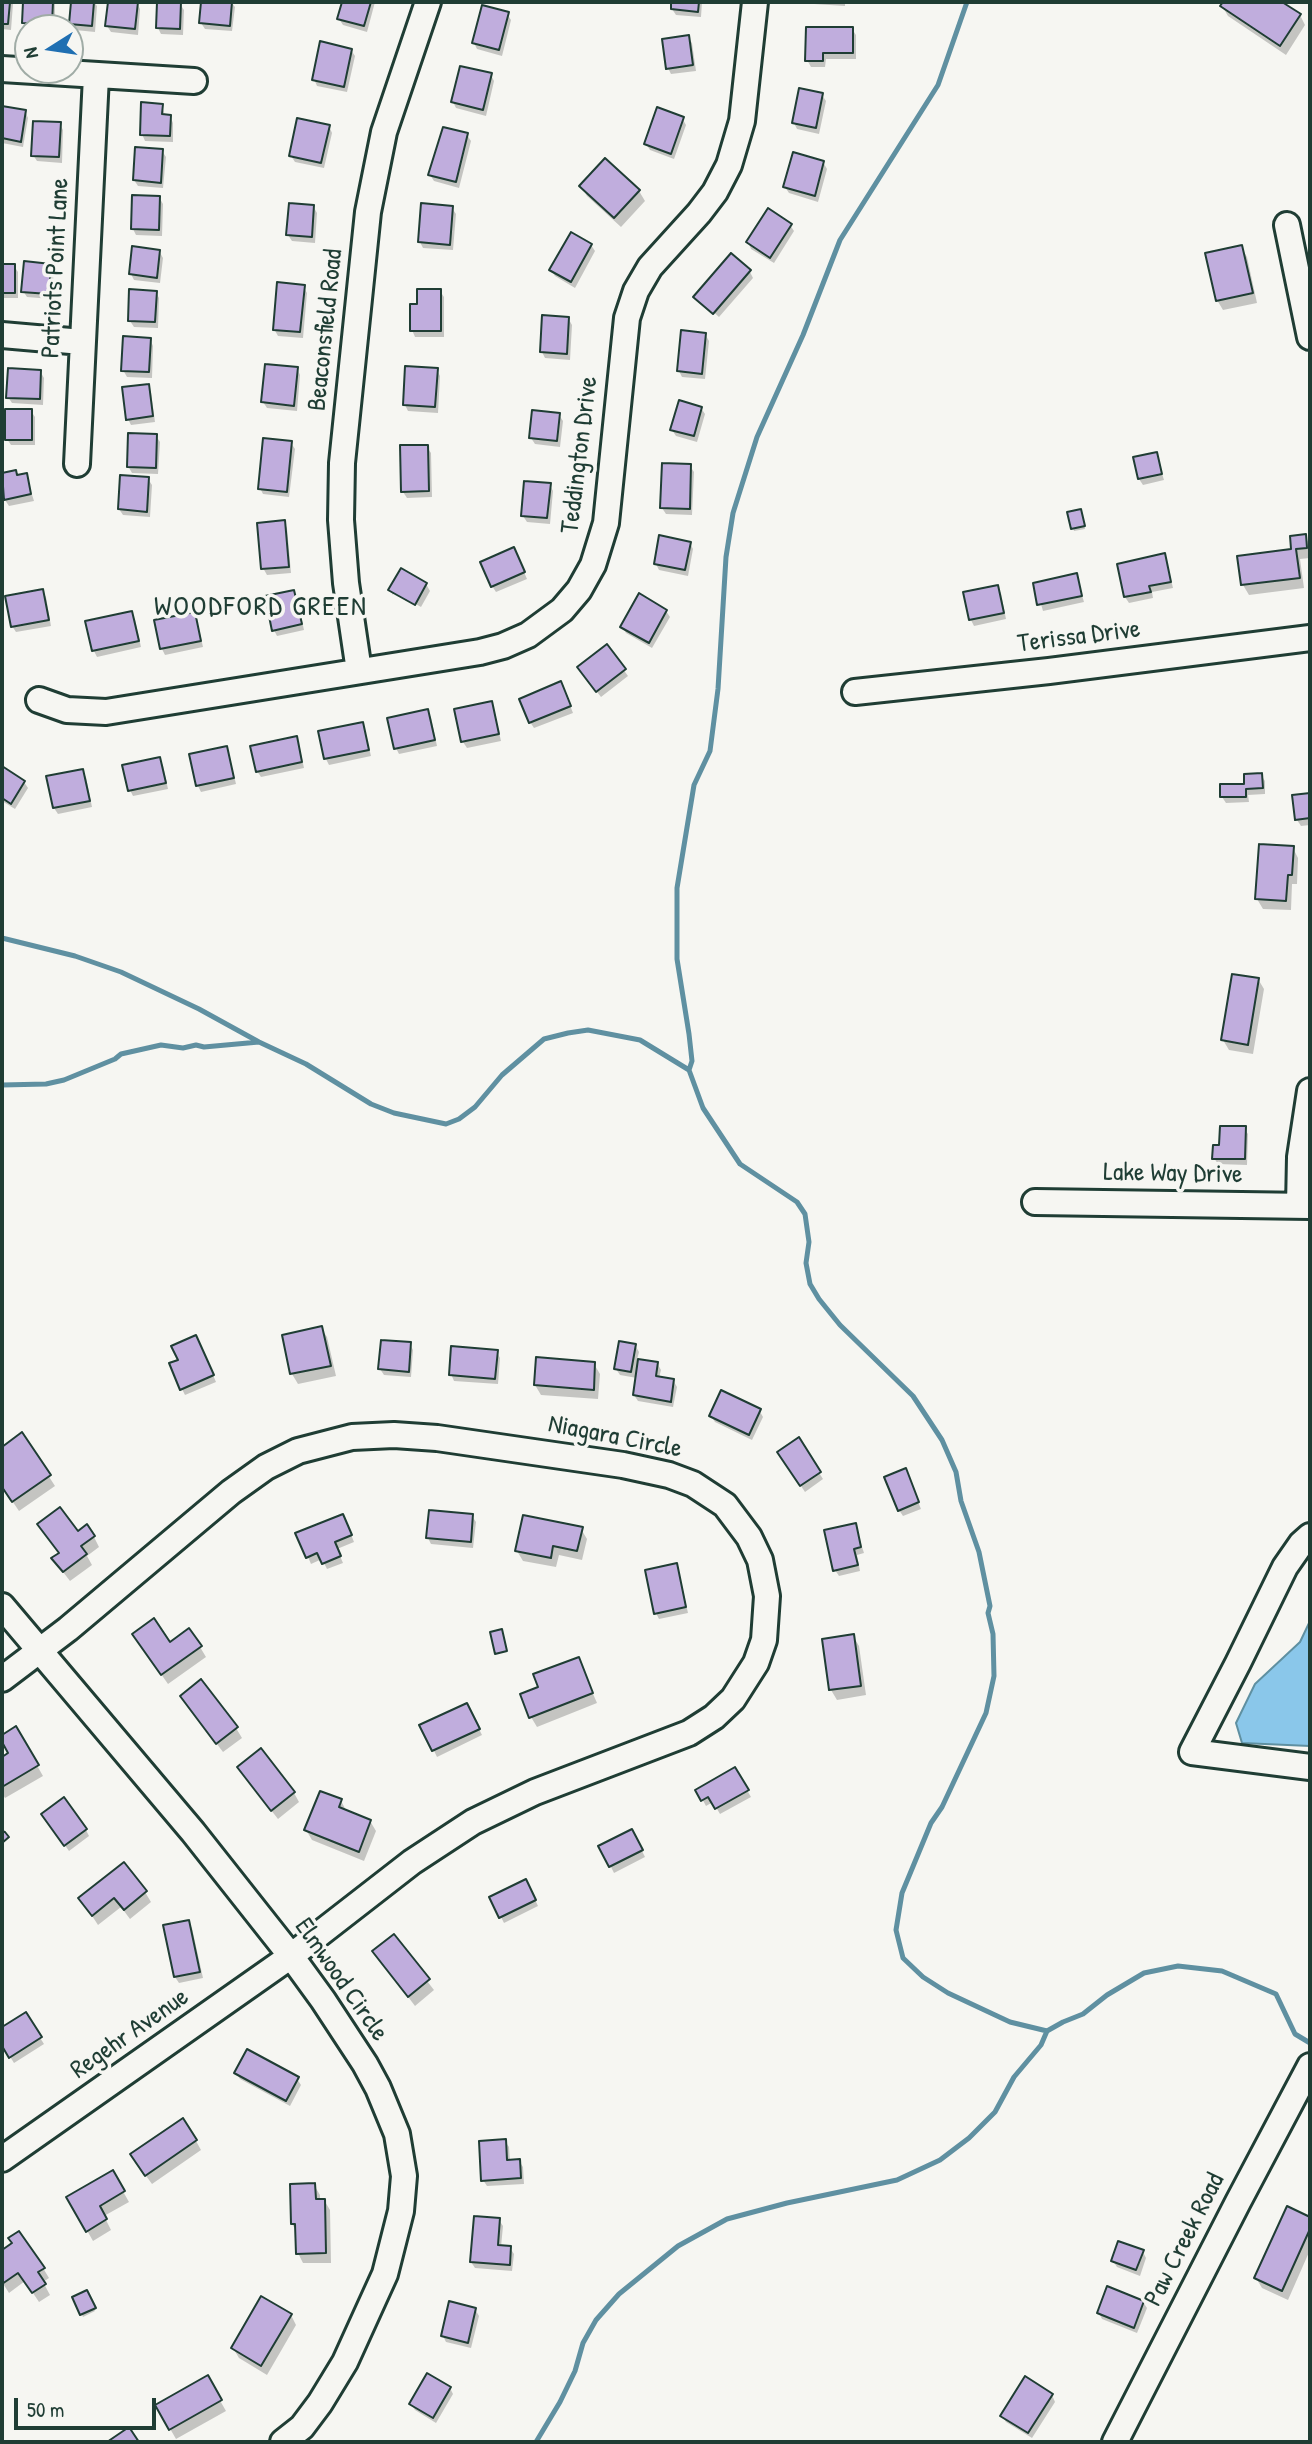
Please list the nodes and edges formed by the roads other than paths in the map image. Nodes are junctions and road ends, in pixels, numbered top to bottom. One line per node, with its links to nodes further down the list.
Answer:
1 (428, 2): 12 (street, Beaconsfield Road)
2 (755, 2): 12 (street, Teddington Drive)
3 (2, 69): 4 (street)
4 (96, 76): 5 (street); 9 (street, Patriots Point Lane)
5 (194, 81)
6 (1287, 225): 8 (street)
7 (2, 335): 9 (street)
8 (1310, 337)
9 (82, 342): 10 (street, Patriots Point Lane)
10 (77, 464)
11 (1310, 638): 13 (street, Terissa Drive)
12 (359, 671): 14 (street, Teddington Drive)
13 (855, 692)
14 (39, 701)
15 (1310, 1090): 17 (street)
16 (1035, 1202): 17 (street, Lake Way Drive)
17 (1304, 1206)
18 (1310, 1536): 22 (street)
19 (2, 1606): 20 (street, Elmwood Circle)
20 (40, 1651): 21 (street, Niagara Circle); 23 (street, Elmwood Circle); 23 (street, Niagara Circle)
21 (2, 1679)
22 (1310, 1767)
23 (291, 1956): 25 (street, Regehr Avenue); 26 (street, Elmwood Circle)
24 (1306, 2074): 27 (street, Paw Creek Road)
25 (2, 2159)
26 (283, 2442)
27 (1115, 2442)

